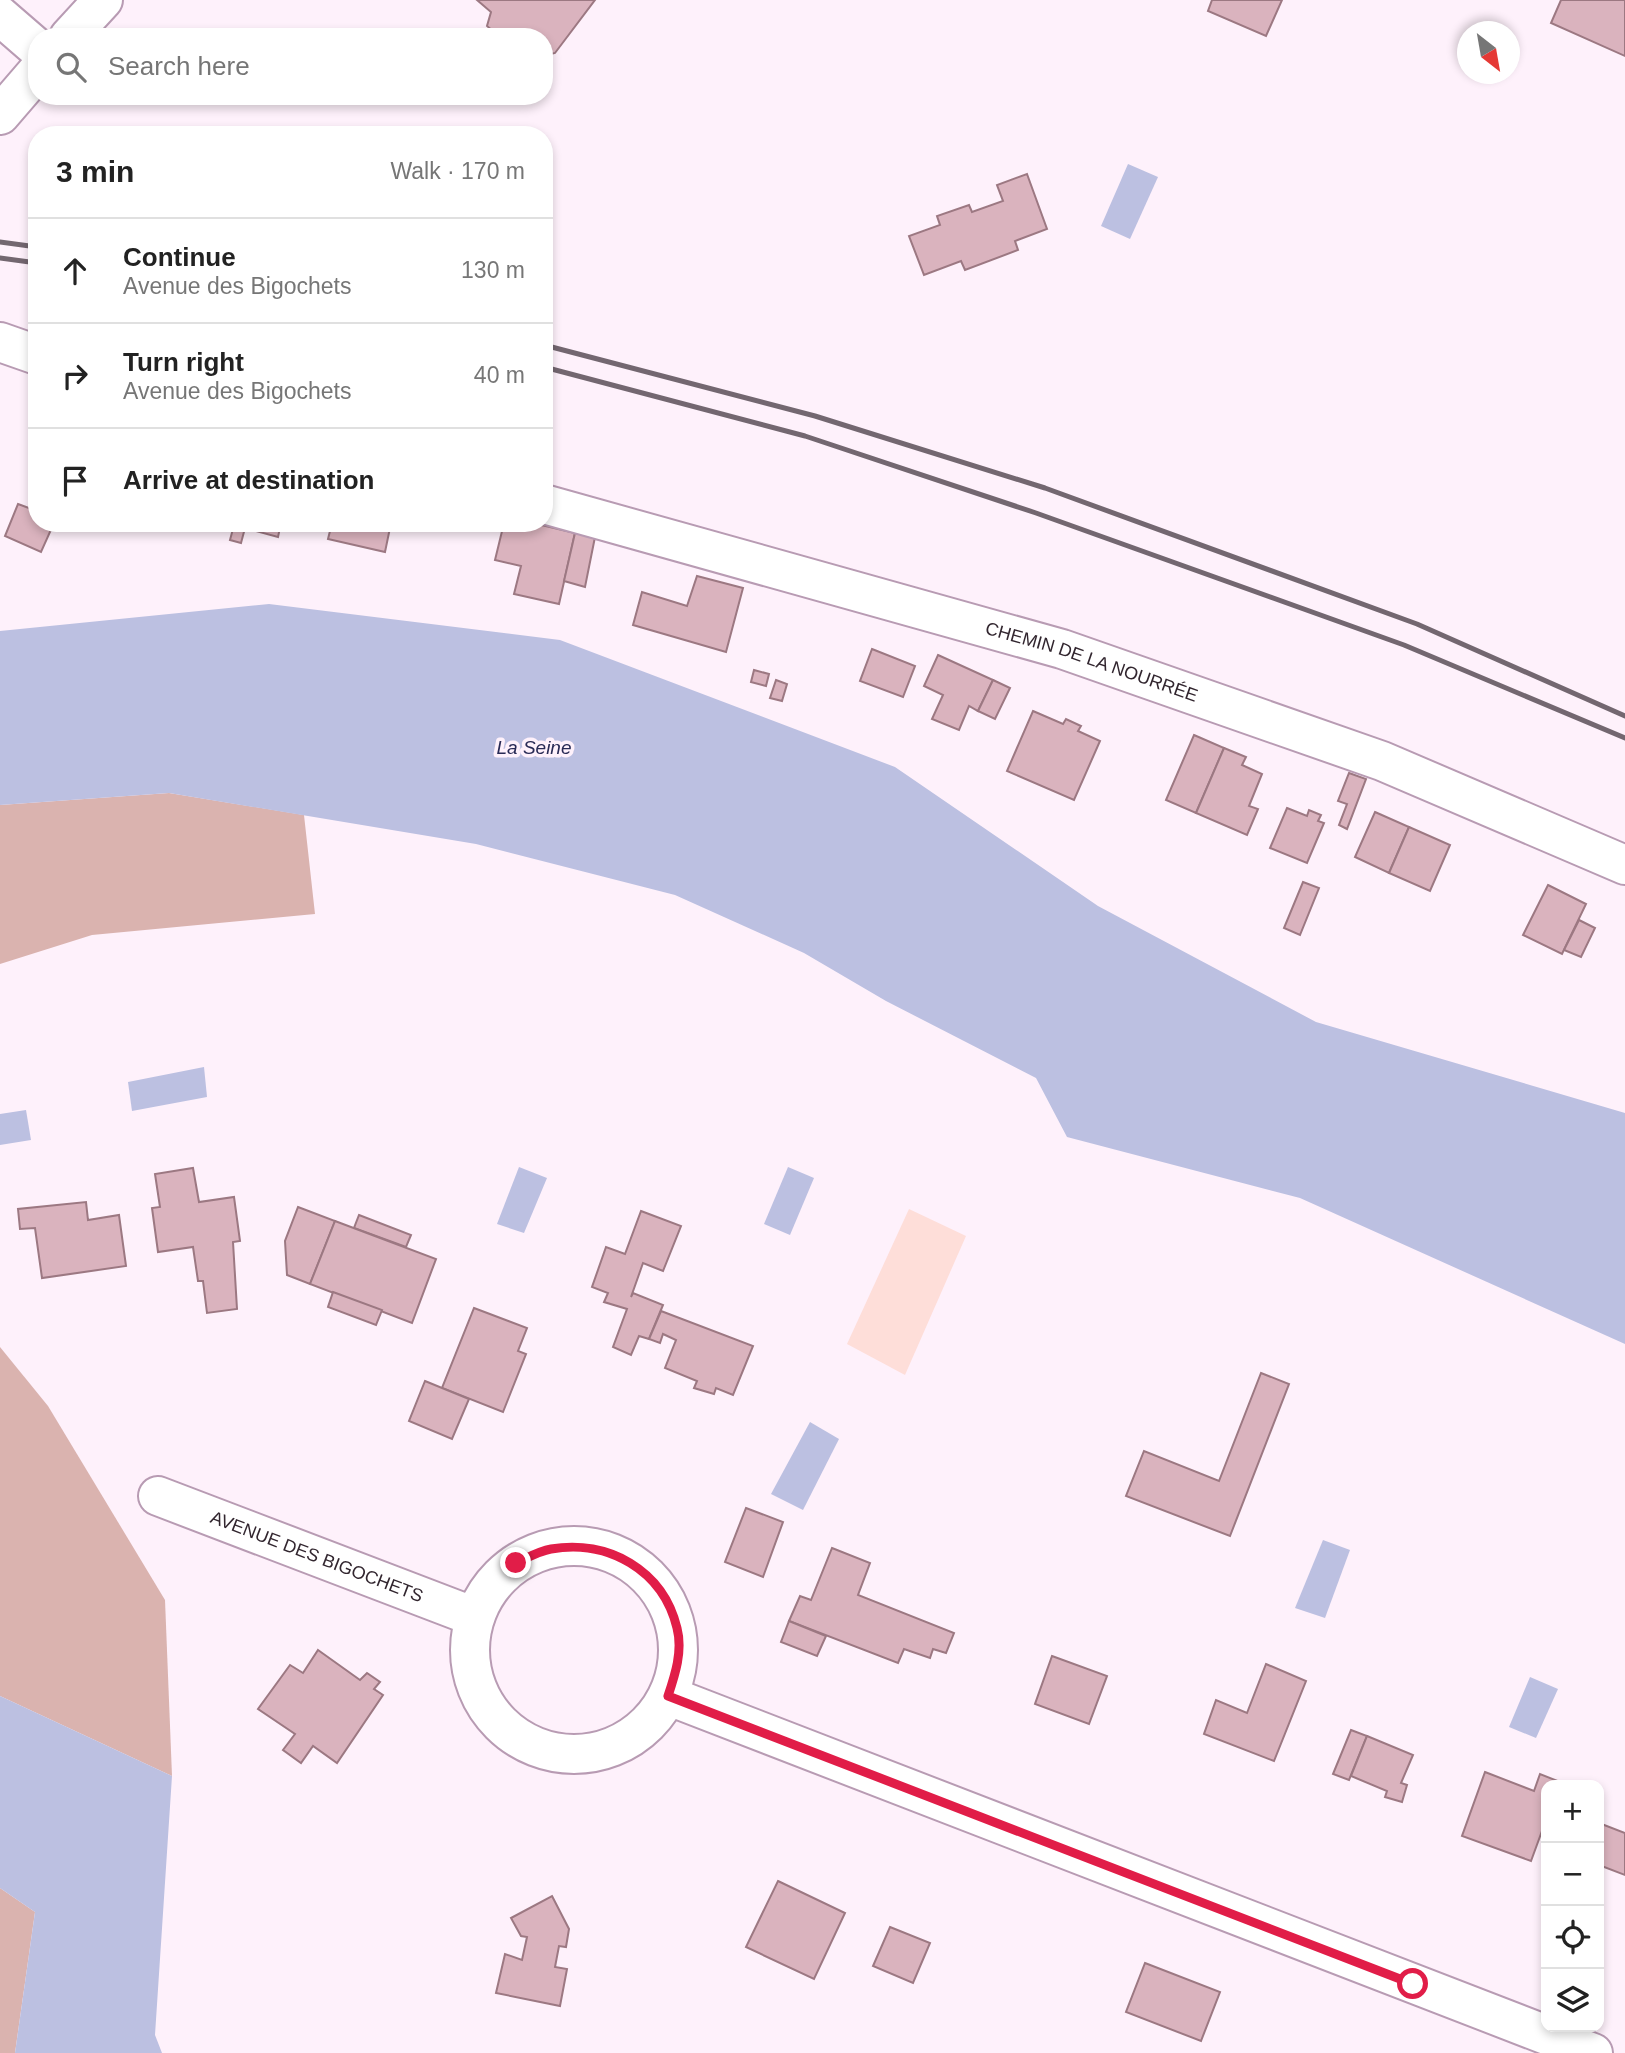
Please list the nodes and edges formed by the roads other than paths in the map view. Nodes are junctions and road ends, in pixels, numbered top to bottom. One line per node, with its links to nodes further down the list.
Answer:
1 (103, 0): 3 (street)
2 (0, 16): 4 (street)
3 (77, 28)
4 (28, 40)
5 (28, 82): 6 (street)
6 (0, 115)
7 (0, 342): 8 (street)
8 (28, 352)
9 (553, 507): 10 (street, CHEMIN DE LA NOURRÉE)
10 (1625, 865)
11 (158, 1496): 12 (street, AVENUE DES BIGOCHETS)
12 (475, 1617): 13 (street); 13 (street)
13 (668, 1696): 14 (street)
14 (1593, 2053)

